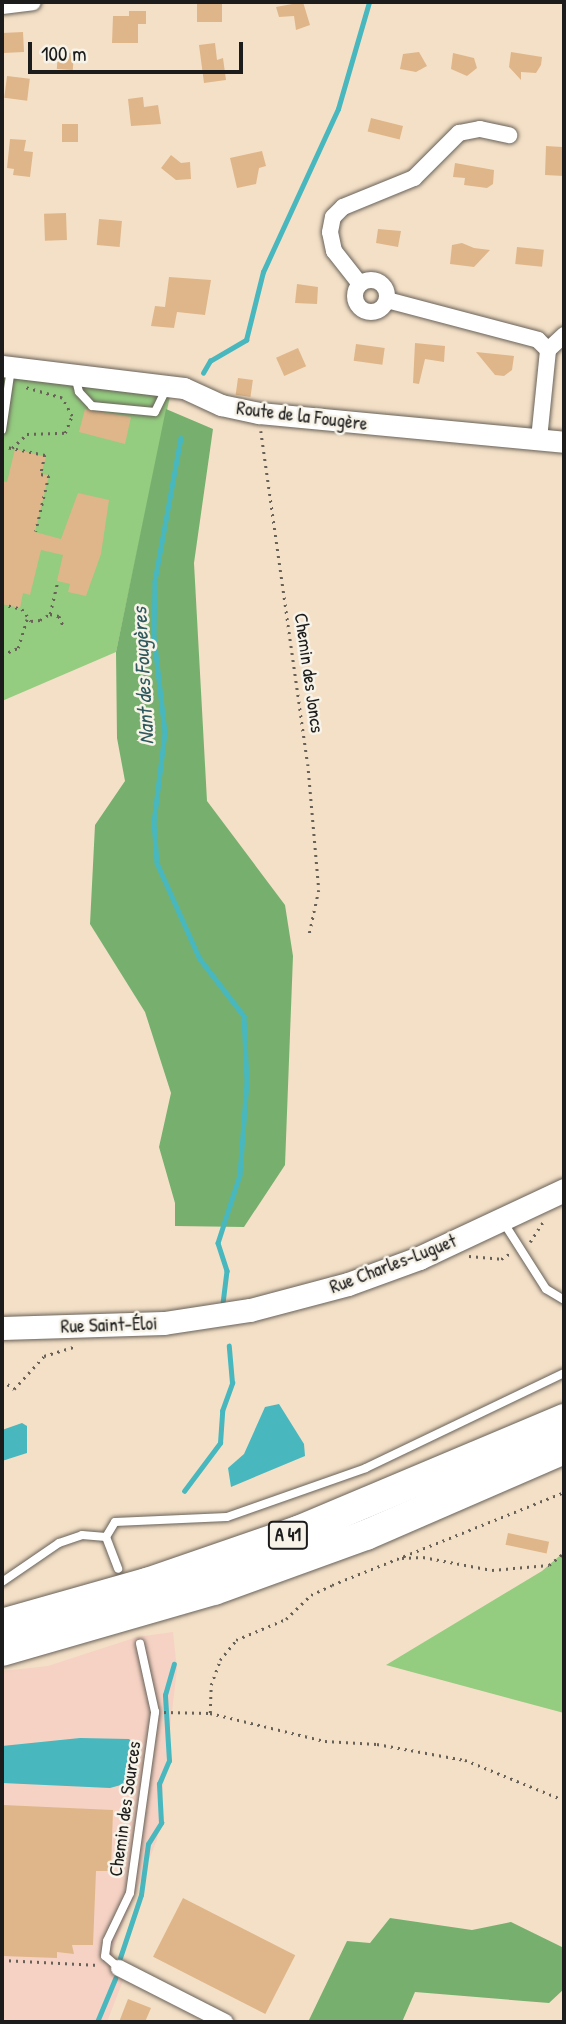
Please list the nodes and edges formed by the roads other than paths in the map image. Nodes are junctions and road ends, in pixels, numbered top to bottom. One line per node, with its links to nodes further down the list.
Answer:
1 (33, 2): 2 (street)
2 (2, 6)
3 (509, 135): 4 (street)
4 (360, 284): 5 (street); 5 (street)
5 (387, 300): 7 (street)
6 (564, 335): 7 (street)
7 (548, 350): 10 (street)
8 (13, 368): 9 (lane); 10 (street, Route de la Fougère)
9 (2, 430)
10 (539, 439): 11 (street, Route de la Fougère)
11 (564, 442)
12 (564, 1190): 13 (main road, Rue Charles-Luguet)
13 (502, 1220): 14 (lane); 15 (main road, Rue Charles-Luguet)
14 (564, 1300)
15 (215, 1317): 16 (main road, Rue Saint-Éloi)
16 (2, 1328)
17 (564, 1373): 20 (lane)
18 (564, 1419): 23 (highway, A 41)
19 (564, 1449): 25 (highway, A 41)
20 (106, 1537): 21 (lane); 22 (lane)
21 (118, 1569)
22 (2, 1582)
23 (2, 1624)
24 (140, 1644): 26 (lane, Chemin des Sources)
25 (2, 1651)
26 (119, 1968): 27 (street)
27 (225, 2022)

